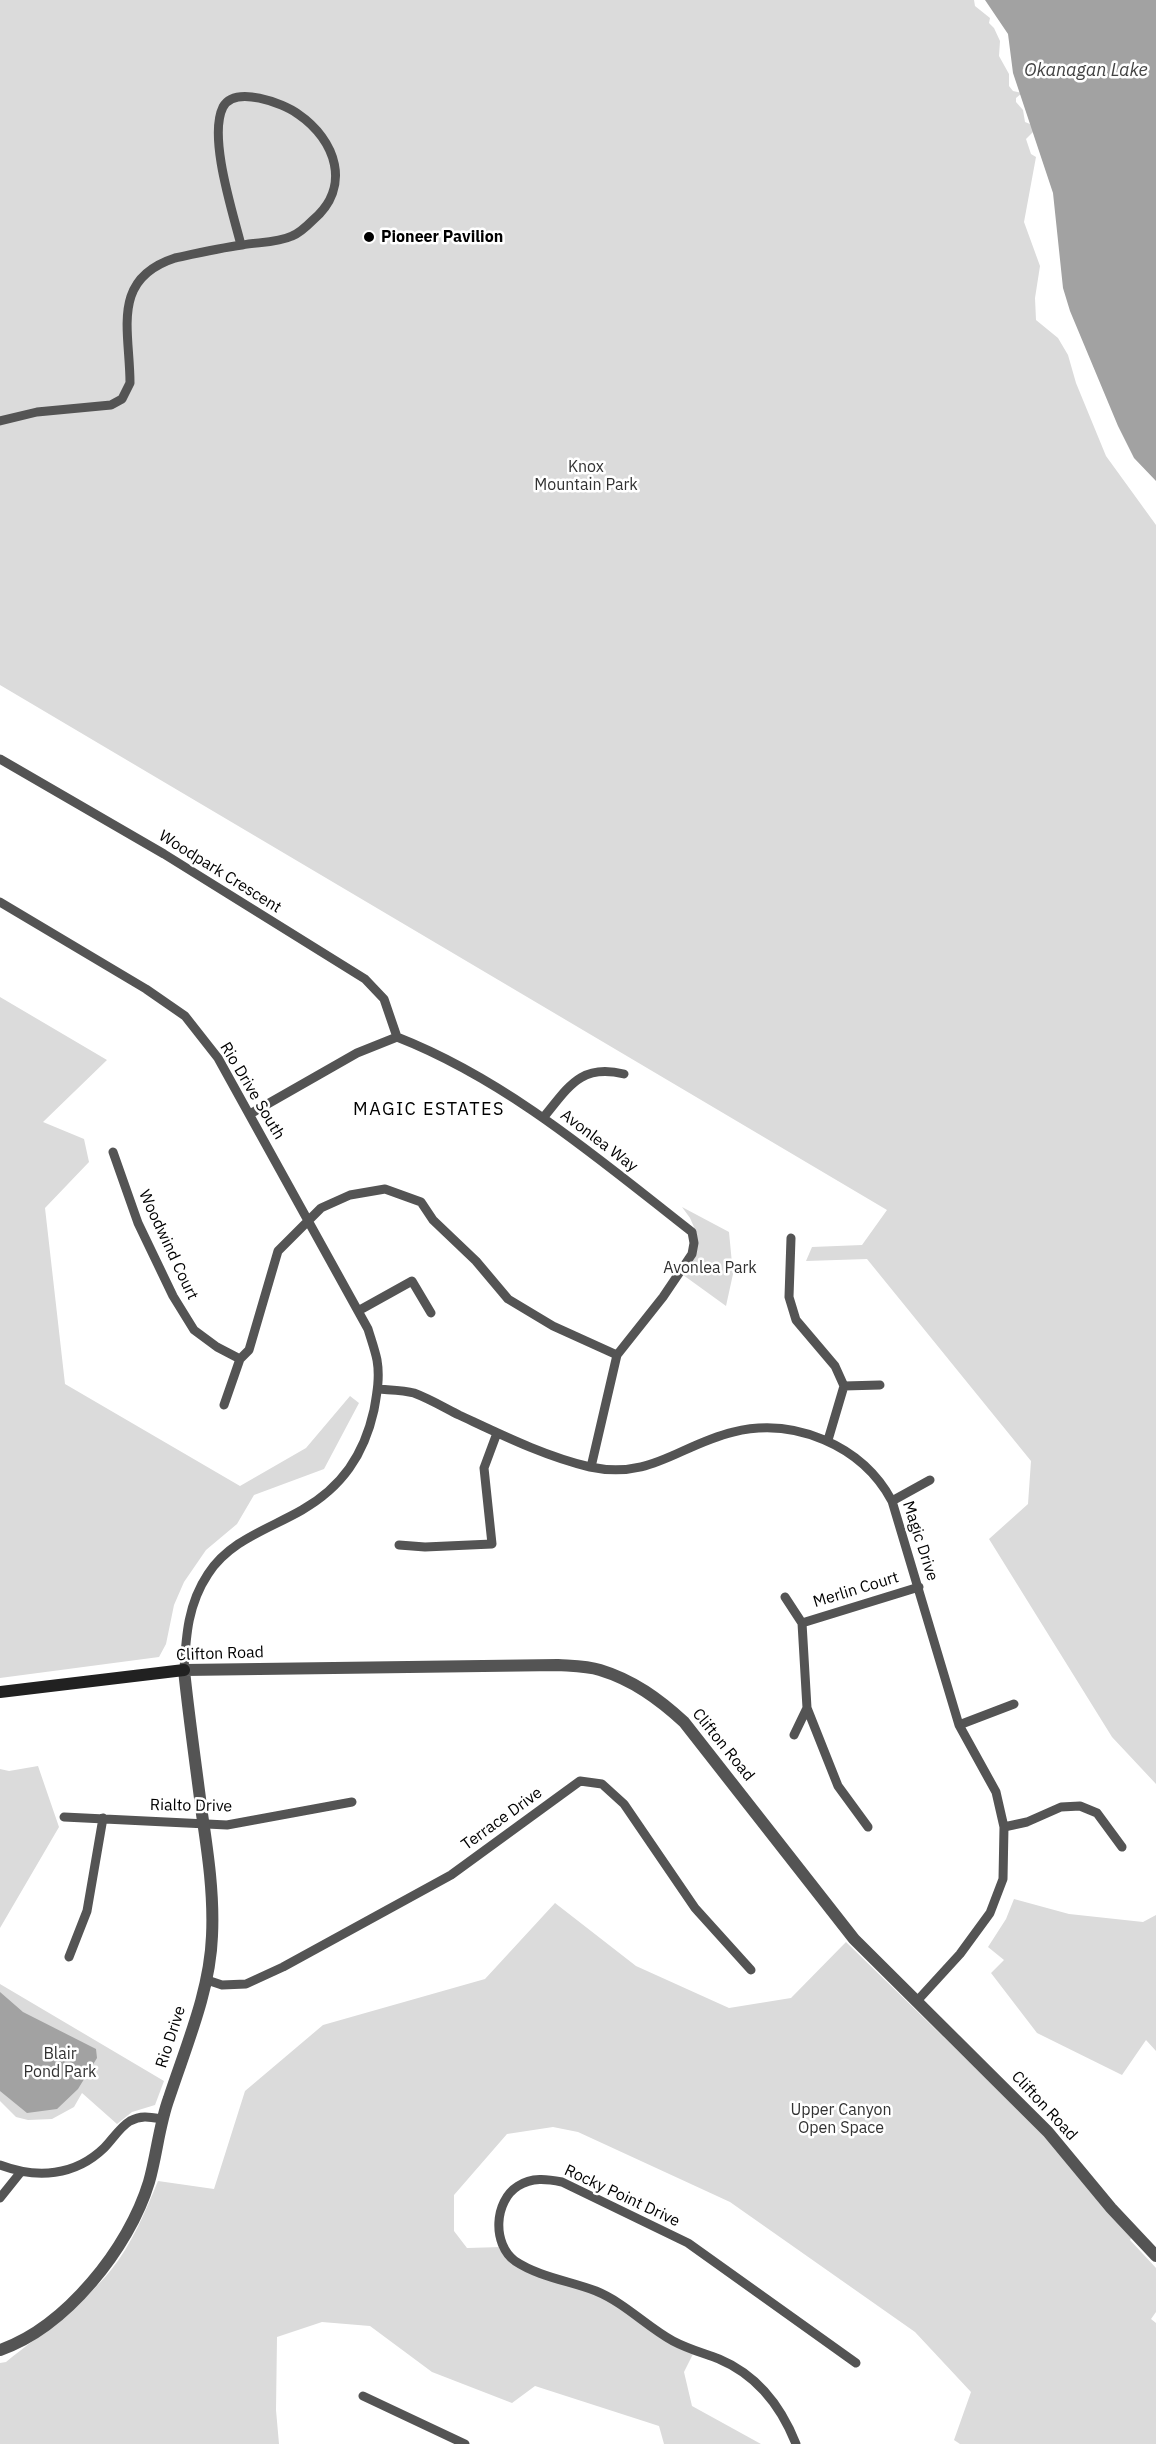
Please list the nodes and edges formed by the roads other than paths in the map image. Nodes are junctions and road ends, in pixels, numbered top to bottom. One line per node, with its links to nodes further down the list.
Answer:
1 (241, 245): 1 (street); 2 (street)
2 (0, 421)
3 (0, 759): 5 (street, Woodpark Crescent)
4 (0, 902): 7 (street, Rio Drive South)
5 (398, 1037): 7 (street); 8 (street, Avonlea Way)
6 (624, 1074): 8 (street)
7 (250, 1114): 10 (street, Rio Drive South)
8 (543, 1118): 14 (street, Avonlea Way)
9 (113, 1152): 15 (street, Woodwind Court)
10 (308, 1220): 12 (street, Rio Drive South); 14 (street); 15 (street)
11 (791, 1238): 17 (street)
12 (358, 1311): 13 (street); 18 (street, Rio Drive South)
13 (431, 1313)
14 (617, 1355): 22 (street, Avonlea Way)
15 (240, 1359): 19 (street)
16 (880, 1385): 17 (street)
17 (844, 1386): 21 (street)
18 (378, 1389): 20 (street, Magic Drive); 29 (street, Rio Drive South)
19 (224, 1405)
20 (497, 1433): 22 (street, Magic Drive); 25 (street)
21 (828, 1440): 22 (street, Magic Drive); 24 (street, Magic Drive)
22 (591, 1467)
23 (930, 1480): 24 (street)
24 (892, 1501): 26 (street, Magic Drive)
25 (399, 1545)
26 (919, 1587): 28 (street, Merlin Court); 33 (street, Magic Drive)
27 (785, 1597): 28 (street, Merlin Court)
28 (802, 1623): 32 (street, Merlin Court)
29 (183, 1670): 30 (main road, Clifton Road); 38 (street, Rio Drive); 45 (street, Clifton Road)
30 (0, 1692)
31 (1014, 1704): 33 (street)
32 (807, 1708): 34 (street, Merlin Court); 39 (street, Merlin Court)
33 (959, 1725): 40 (street, Magic Drive)
34 (794, 1735)
35 (352, 1802): 38 (street, Rialto Drive)
36 (64, 1817): 37 (street, Rialto Drive)
37 (103, 1818): 38 (street, Rialto Drive); 42 (street)
38 (204, 1825): 44 (street, Rio Drive)
39 (868, 1827)
40 (1004, 1827): 41 (street); 45 (street, Magic Drive)
41 (1122, 1847)
42 (69, 1957)
43 (751, 1970): 44 (street, Terrace Drive)
44 (207, 1980): 46 (street, Rio Drive)
45 (917, 2001): 50 (street, Clifton Road)
46 (162, 2119): 48 (street); 51 (street, Rio Drive)
47 (0, 2165): 48 (street)
48 (20, 2173): 49 (street)
49 (0, 2198)
50 (1156, 2256)
51 (0, 2350)
52 (856, 2362): 55 (street, Rocky Point Drive)
53 (363, 2396): 54 (street)
54 (465, 2444)
55 (796, 2444)

